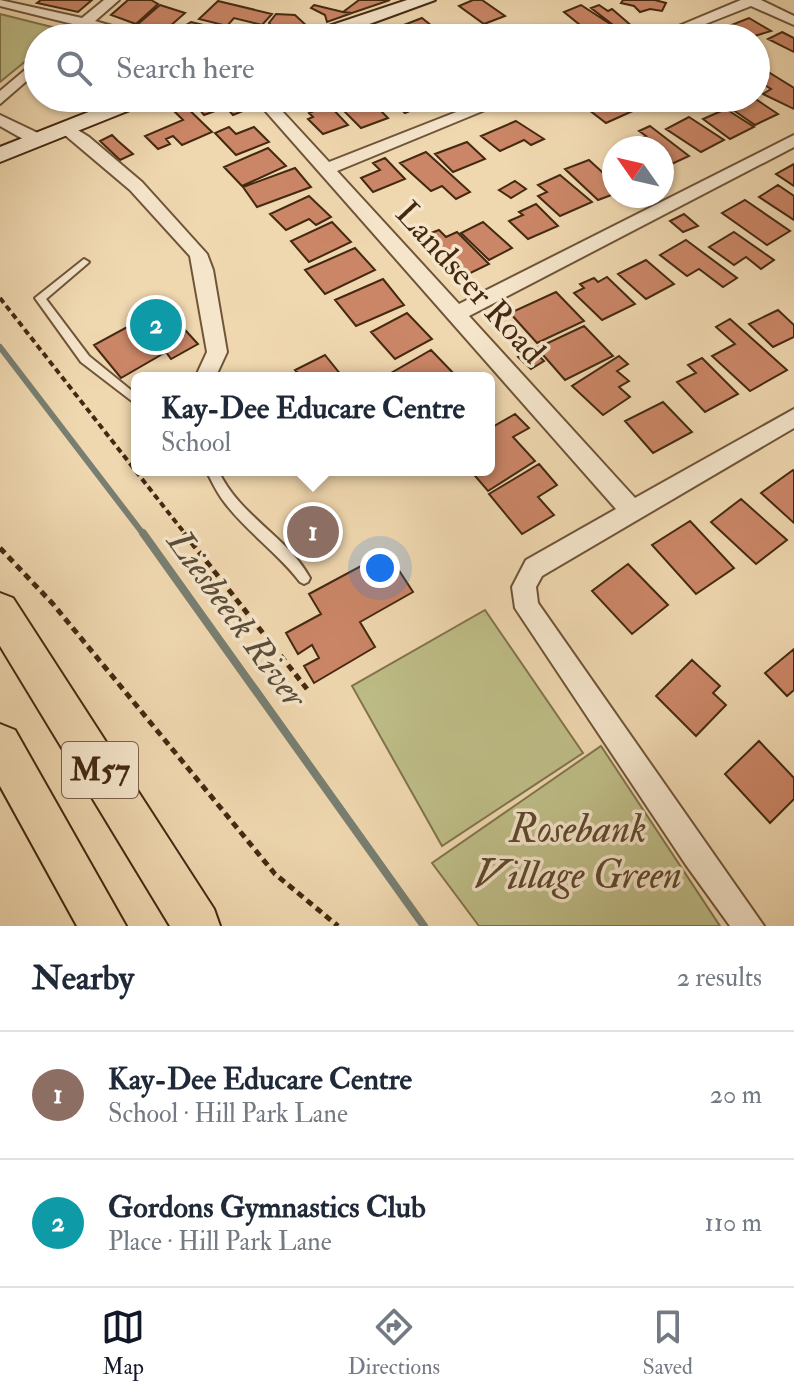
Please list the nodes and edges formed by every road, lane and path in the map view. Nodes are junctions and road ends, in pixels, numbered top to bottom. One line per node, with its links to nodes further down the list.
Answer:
1 (112, 0): 7 (street)
2 (426, 0): 8 (main road)
3 (750, 0): 5 (street); 9 (street)
4 (0, 2): 6 (street)
5 (794, 21)
6 (79, 24)
7 (84, 24)
8 (354, 24)
9 (691, 24)
10 (24, 76): 11 (street)
11 (0, 99)
12 (105, 112): 16 (main road)
13 (274, 112): 20 (street, Landseer Road)
14 (471, 112): 20 (street)
15 (0, 120): 17 (street)
16 (65, 127): 17 (main road); 24 (street)
17 (36, 139): 19 (main road)
18 (794, 140): 23 (street)
19 (0, 155)
20 (324, 170): 23 (street, Landseer Road)
21 (84, 262): 25 (lane)
22 (0, 298): 27 (path)
23 (455, 315): 30 (street, Landseer Road)
24 (208, 372)
25 (131, 396)
26 (794, 418): 30 (street)
27 (131, 465)
28 (140, 476): 34 (path)
29 (214, 476): 32 (lane)
30 (632, 510): 39 (street)
31 (0, 548): 38 (path)
32 (304, 578)
33 (0, 611): 37 (main road, M57)
34 (307, 689)
35 (0, 745): 36 (main road, M57)
36 (103, 926)
37 (197, 926)
38 (338, 926)
39 (749, 926)

